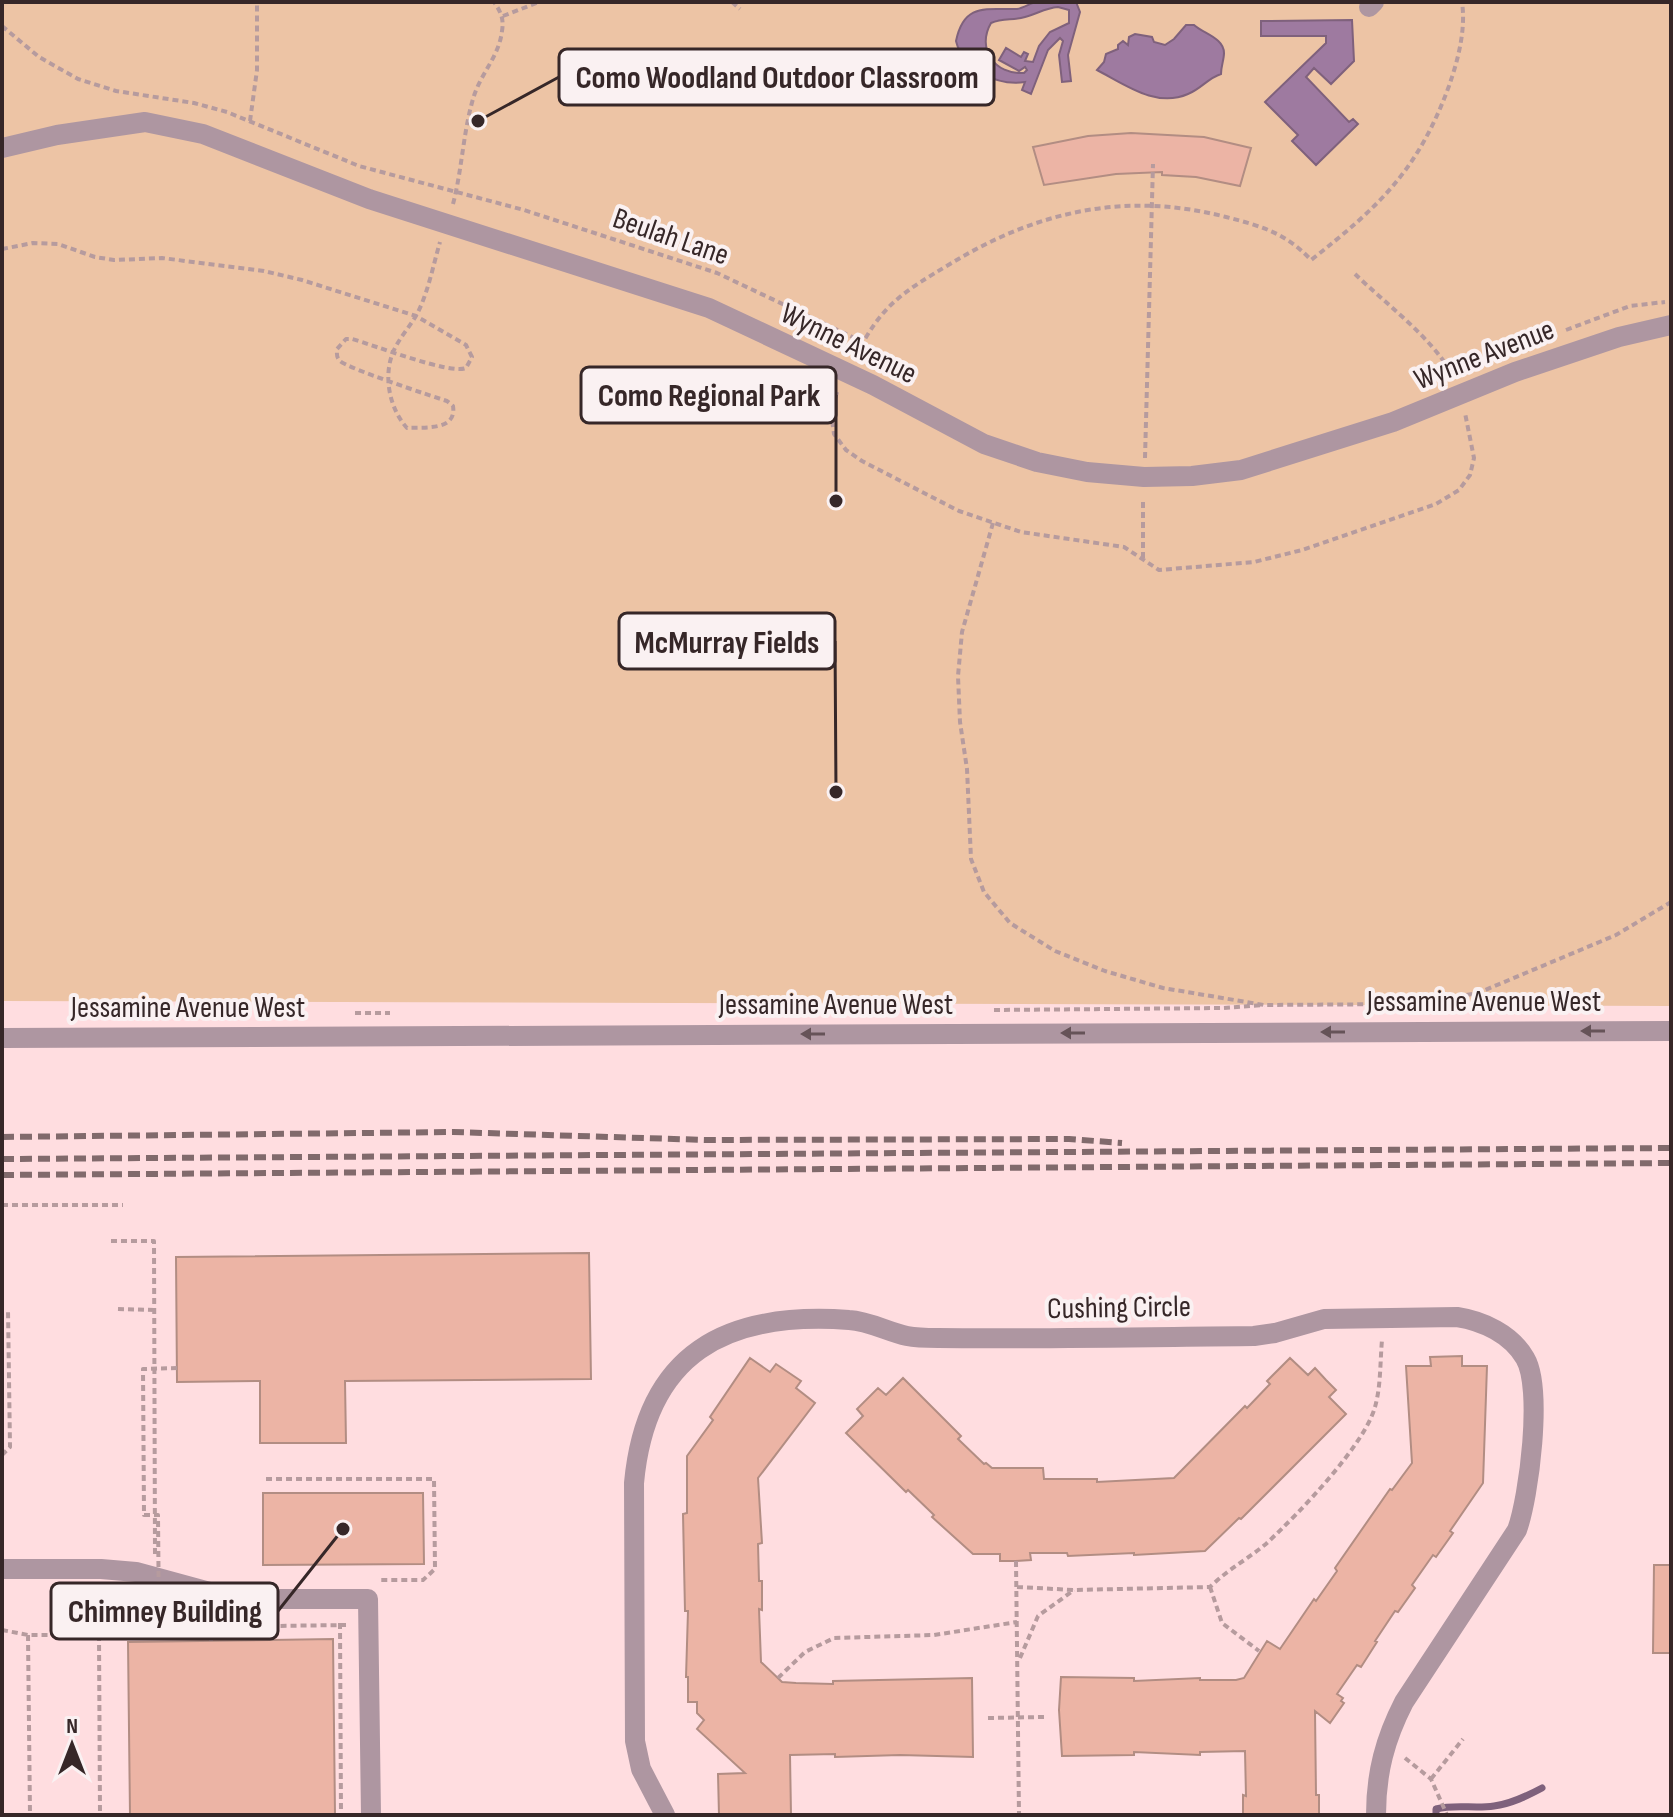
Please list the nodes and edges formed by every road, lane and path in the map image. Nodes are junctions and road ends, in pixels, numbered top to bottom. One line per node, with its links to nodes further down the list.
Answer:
1 (257, 2): 8 (path)
2 (494, 2): 7 (path)
3 (539, 2): 7 (path)
4 (732, 2): 6 (path)
5 (1462, 2): 12 (path)
6 (740, 9)
7 (503, 16): 11 (path)
8 (250, 121)
9 (2, 148): 13 (street, Wynne Avenue)
10 (1153, 164): 12 (path)
11 (457, 191): 12 (path, Beulah Lane); 13 (path)
12 (1150, 206): 21 (path)
13 (446, 224): 16 (path); 21 (street, Wynne Avenue)
14 (2, 249): 16 (path)
15 (1355, 274): 19 (path)
16 (416, 316): 18 (path); 18 (path)
17 (1671, 325): 21 (street, Wynne Avenue)
18 (393, 350): 20 (path); 20 (path)
19 (1452, 373)
20 (389, 380): 20 (path)
21 (1144, 477): 23 (path)
22 (993, 523): 24 (path)
23 (1143, 558)
24 (1671, 902)
25 (1671, 1031): 26 (street, Jessamine Avenue West, one-way to 26)
26 (2, 1038)
27 (2, 1205): 28 (path)
28 (123, 1205)
29 (111, 1241): 32 (path)
30 (118, 1309): 32 (path)
31 (8, 1310): 35 (path)
32 (154, 1310): 38 (path)
33 (1384, 1318): 43 (path); 61 (street, Cushing Circle); 67 (street, Cushing Circle)
34 (177, 1368): 53 (path, bridge)
35 (2, 1455)
36 (266, 1479): 44 (path)
37 (143, 1556): 38 (path)
38 (156, 1558): 40 (path)
39 (1016, 1561): 42 (path)
40 (167, 1562)
41 (2, 1569): 46 (street)
42 (1017, 1587): 45 (path); 47 (path)
43 (1210, 1587): 45 (path); 54 (path)
44 (368, 1590): 46 (street); 49 (street)
45 (1074, 1590): 55 (path)
46 (340, 1599): 48 (path)
47 (1017, 1622): 55 (path); 56 (path)
48 (340, 1625): 49 (path); 52 (path); 65 (path)
49 (368, 1626): 66 (street)
50 (2, 1630): 51 (path)
51 (28, 1635): 52 (path); 63 (path)
52 (99, 1635): 64 (path)
53 (211, 1641)
54 (1259, 1651)
55 (1017, 1664): 59 (path)
56 (778, 1678)
57 (1045, 1717): 59 (path)
58 (988, 1718): 59 (path)
59 (1018, 1718): 68 (path)
60 (1463, 1739): 62 (path)
61 (1384, 1747): 62 (path); 69 (street, Cushing Circle)
62 (1431, 1779): 70 (path)
63 (30, 1815)
64 (100, 1815)
65 (341, 1815)
66 (371, 1815)
67 (665, 1815)
68 (1019, 1815)
69 (1376, 1815)
70 (1447, 1815)

